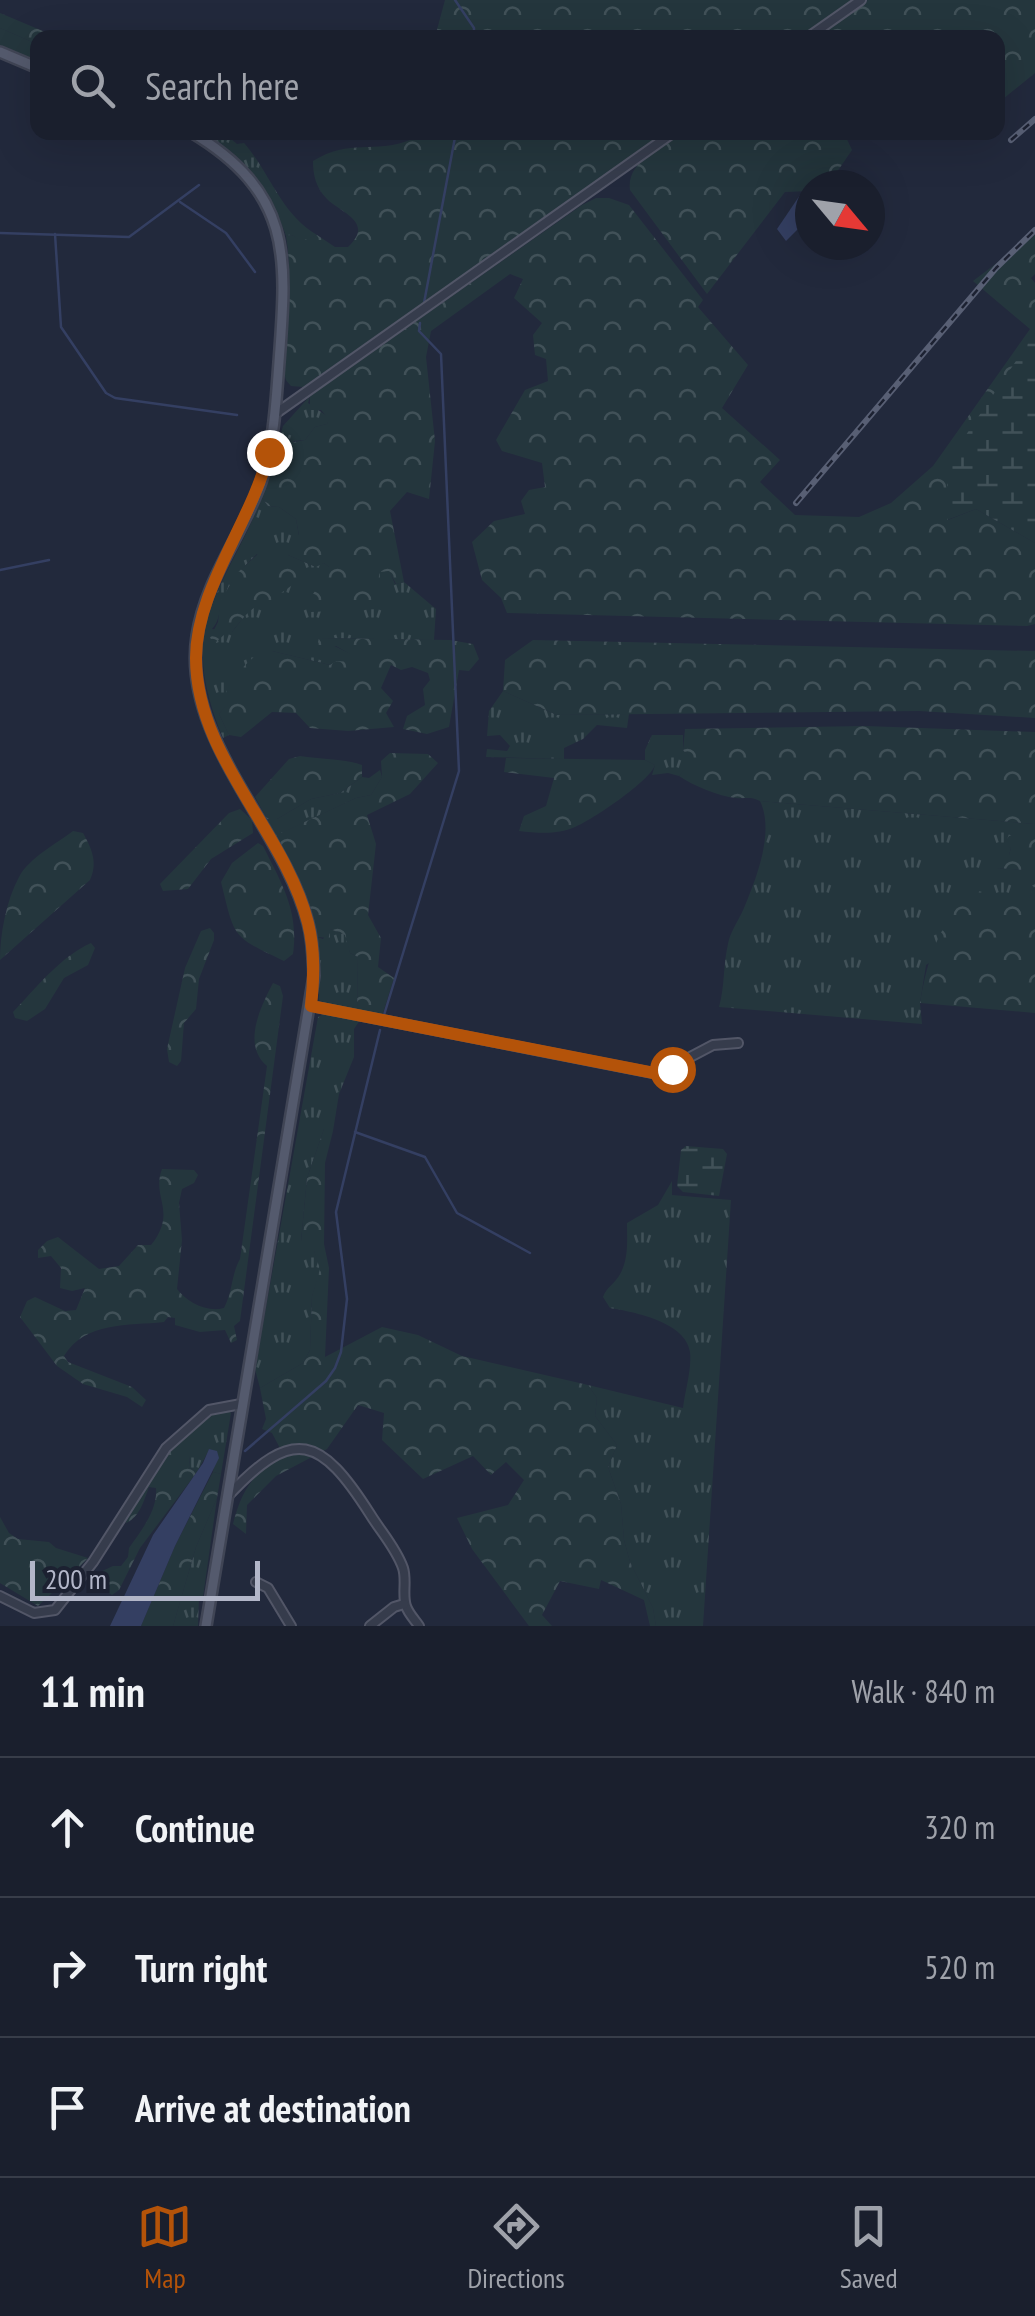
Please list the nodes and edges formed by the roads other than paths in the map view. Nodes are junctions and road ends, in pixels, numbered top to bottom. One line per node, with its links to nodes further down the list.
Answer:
1 (861, 0): 2 (street)
2 (818, 30)
3 (0, 52): 4 (main road)
4 (30, 65)
5 (202, 140): 7 (main road)
6 (663, 140): 7 (street)
7 (275, 414): 8 (main road)
8 (311, 1006): 9 (street); 10 (main road)
9 (738, 1042)
10 (240, 1404): 11 (main road); 13 (street)
11 (225, 1499): 14 (street); 15 (main road)
12 (256, 1582): 16 (street)
13 (0, 1596)
14 (404, 1604): 17 (street); 18 (street)
15 (206, 1626)
16 (291, 1626)
17 (370, 1626)
18 (418, 1626)

